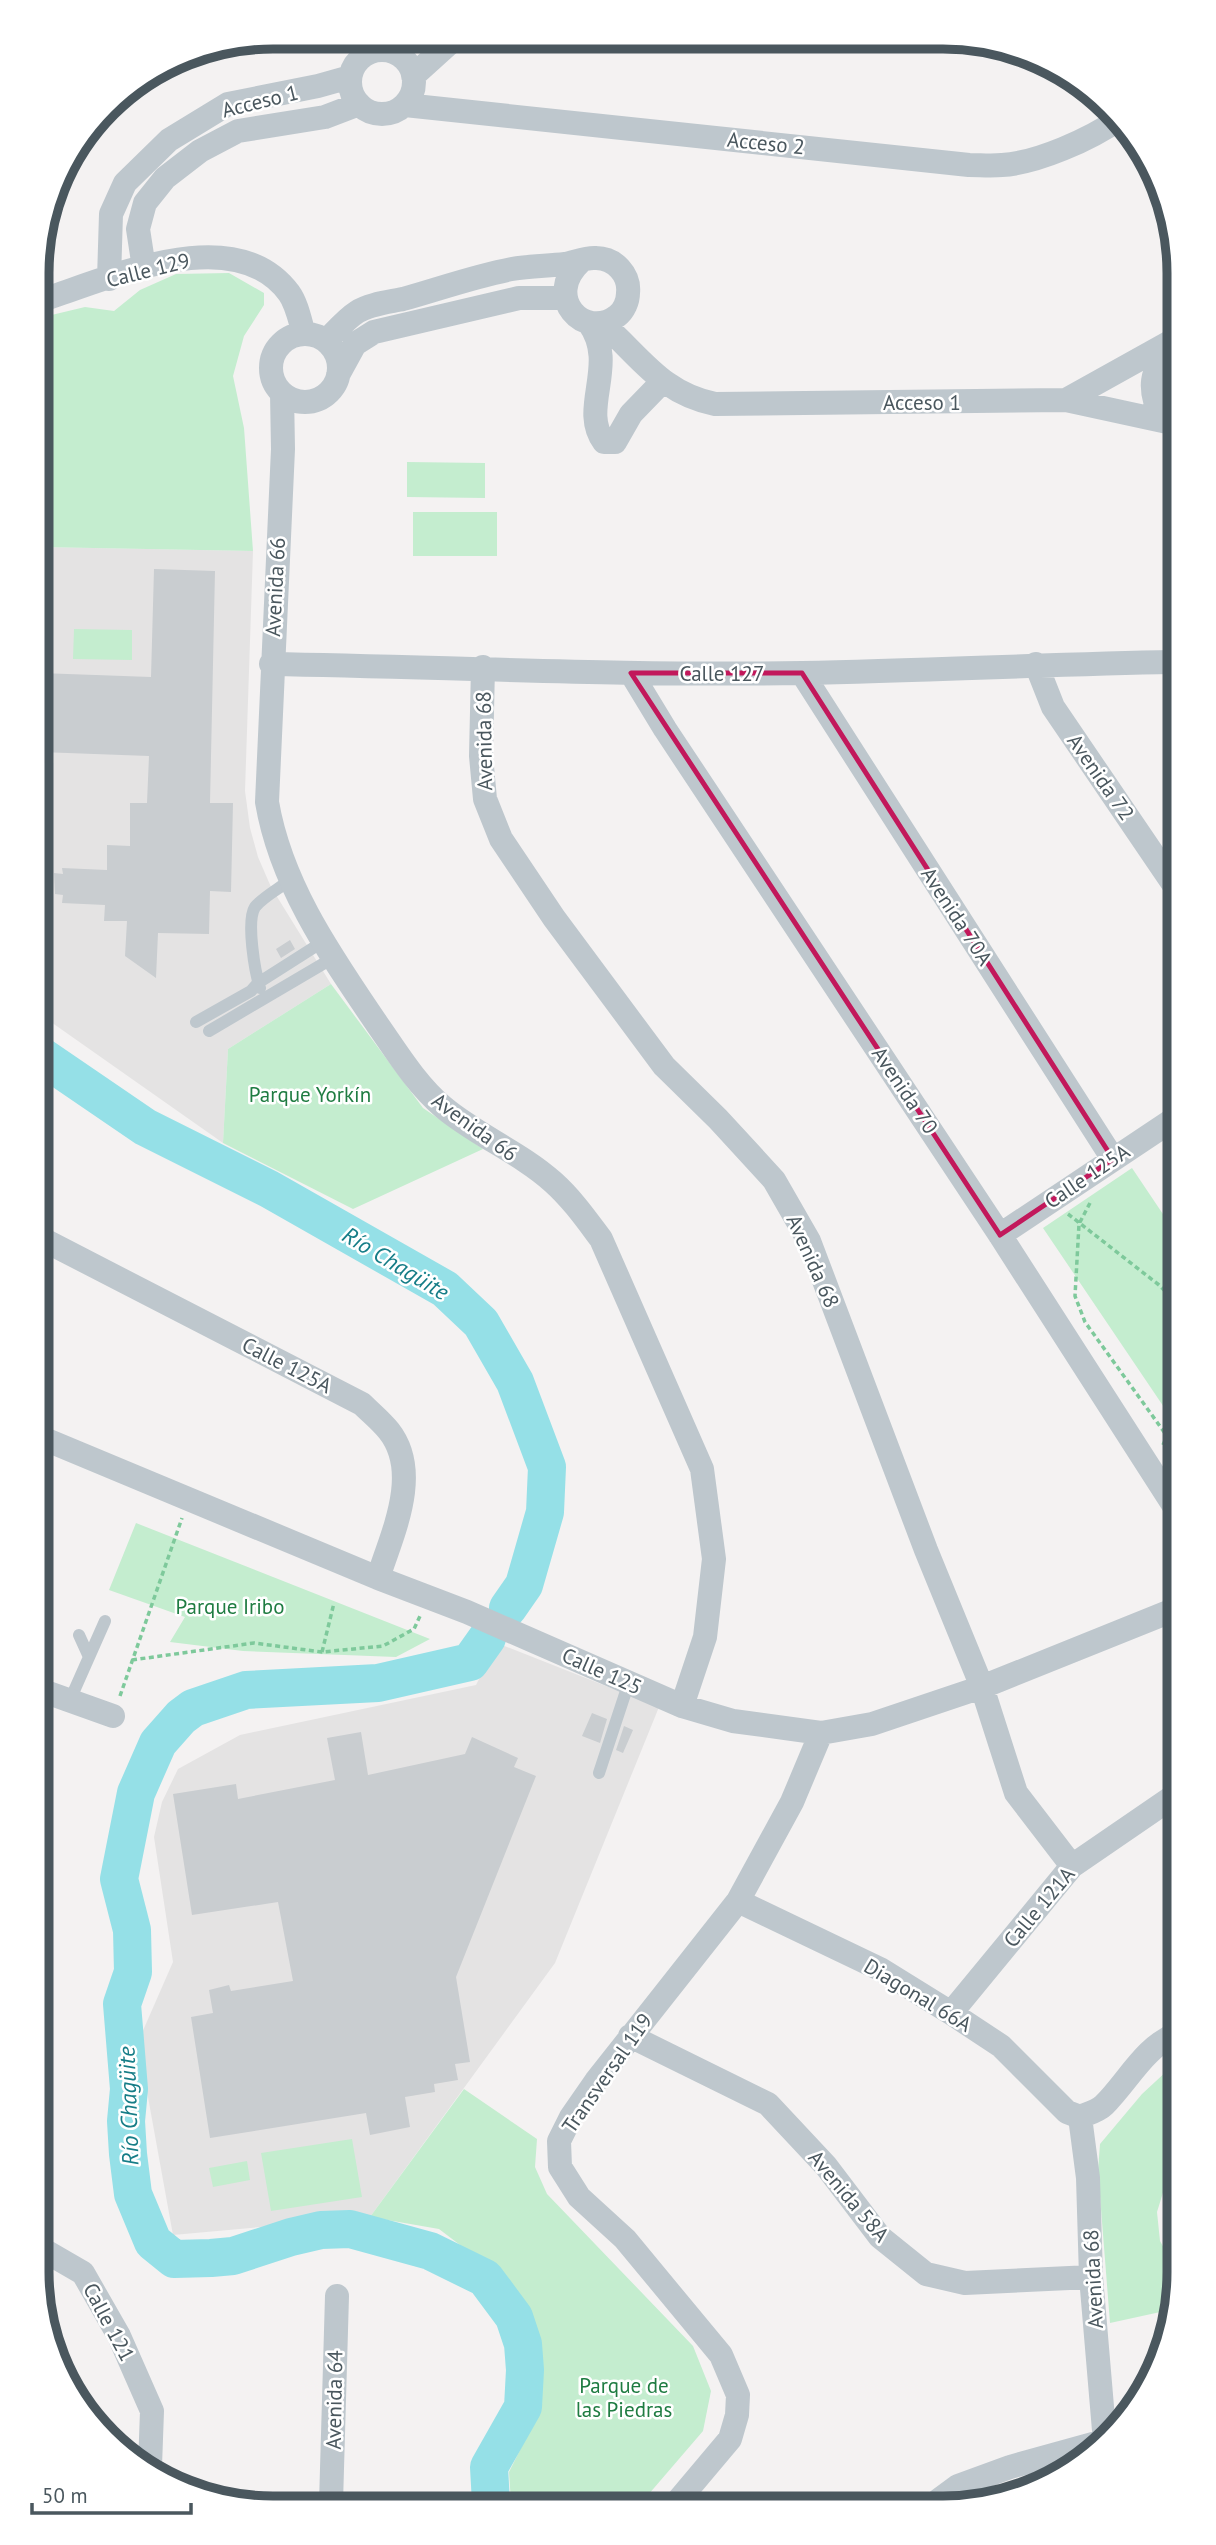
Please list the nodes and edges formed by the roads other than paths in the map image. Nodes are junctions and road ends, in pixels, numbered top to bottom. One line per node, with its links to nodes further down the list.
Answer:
1 (385, 49): 5 (street)
2 (403, 49): 4 (street)
3 (443, 49): 4 (street)
4 (412, 76): 7 (street)
5 (350, 77): 6 (street); 11 (street, Acceso 1)
6 (359, 104): 7 (street); 10 (street, Acceso 1)
7 (405, 104): 8 (street, Acceso 2)
8 (1112, 125)
9 (580, 262): 13 (street); 14 (street); 16 (street)
10 (144, 268): 11 (street, Calle 129); 16 (street, Calle 129)
11 (109, 279): 12 (street, Calle 129)
12 (49, 298)
13 (565, 298): 15 (street, Acceso 1); 20 (street)
14 (627, 302): 15 (street); 18 (street)
15 (595, 323): 18 (street, Acceso 1); 21 (street, Acceso 1)
16 (315, 337): 20 (street); 22 (street)
17 (1167, 344): 23 (street, Acceso 1)
18 (629, 346): 21 (street, Acceso 1)
19 (1167, 348): 25 (street)
20 (338, 374): 24 (street)
21 (662, 382): 23 (street, Acceso 1)
22 (282, 393): 24 (street); 27 (street, Avenida 66)
23 (1066, 400): 26 (street)
24 (314, 401): 27 (street)
25 (1167, 421)
26 (1167, 422)
27 (282, 449): 29 (street, Avenida 66)
28 (1167, 662): 30 (street, Calle 127)
29 (271, 663): 31 (street, Calle 127); 35 (street, Avenida 66)
30 (1036, 664): 33 (street, Calle 127); 34 (street, Avenida 72)
31 (483, 667): 32 (street, Calle 127); 53 (street, Avenida 68)
32 (631, 673): 33 (street, Calle 127); 43 (street, Avenida 70)
33 (802, 673): 42 (street, Avenida 70A)
34 (1167, 863)
35 (290, 880): 36 (street, Avenida 66); 37 (lane)
36 (328, 950): 37 (lane); 38 (lane); 56 (street, Avenida 66)
37 (258, 983): 38 (lane); 39 (lane)
38 (263, 998): 40 (lane)
39 (195, 1022)
40 (209, 1031)
41 (1167, 1123): 42 (street, Calle 125A)
42 (1103, 1166): 43 (street, Calle 125A)
43 (1000, 1235): 46 (street, Avenida 70)
44 (49, 1244): 47 (street, Calle 125A)
45 (49, 1441): 47 (street, Calle 125)
46 (1167, 1495)
47 (378, 1578): 52 (street, Calle 125)
48 (1167, 1613): 53 (street, Calle 125)
49 (105, 1621): 51 (lane)
50 (79, 1635): 51 (lane)
51 (89, 1657): 55 (lane)
52 (629, 1682): 56 (street, Calle 125); 59 (lane)
53 (982, 1688): 58 (street, Calle 125); 61 (street, Avenida 68)
54 (49, 1693): 55 (street)
55 (70, 1700): 57 (street)
56 (682, 1706): 58 (street, Calle 125)
57 (113, 1716)
58 (821, 1733): 62 (street, Transversal 119)
59 (598, 1773)
60 (1167, 1801): 61 (street, Calle 121A)
61 (1072, 1866): 63 (street, Calle 121A)
62 (738, 1900): 63 (street, Diagonal 66A); 64 (street, Transversal 119)
63 (951, 2013): 66 (street, Diagonal 66A)
64 (630, 2036): 68 (street, Avenida 58A); 74 (street, Transversal 119)
65 (1167, 2037): 66 (street)
66 (1080, 2117): 68 (street, Avenida 68)
67 (49, 2253): 72 (street, Calle 121)
68 (1091, 2277): 70 (street, Avenida 68)
69 (337, 2296): 73 (street, Avenida 64)
70 (1105, 2427)
71 (1082, 2447): 75 (street)
72 (150, 2459)
73 (331, 2496)
74 (682, 2496)
75 (945, 2496)

